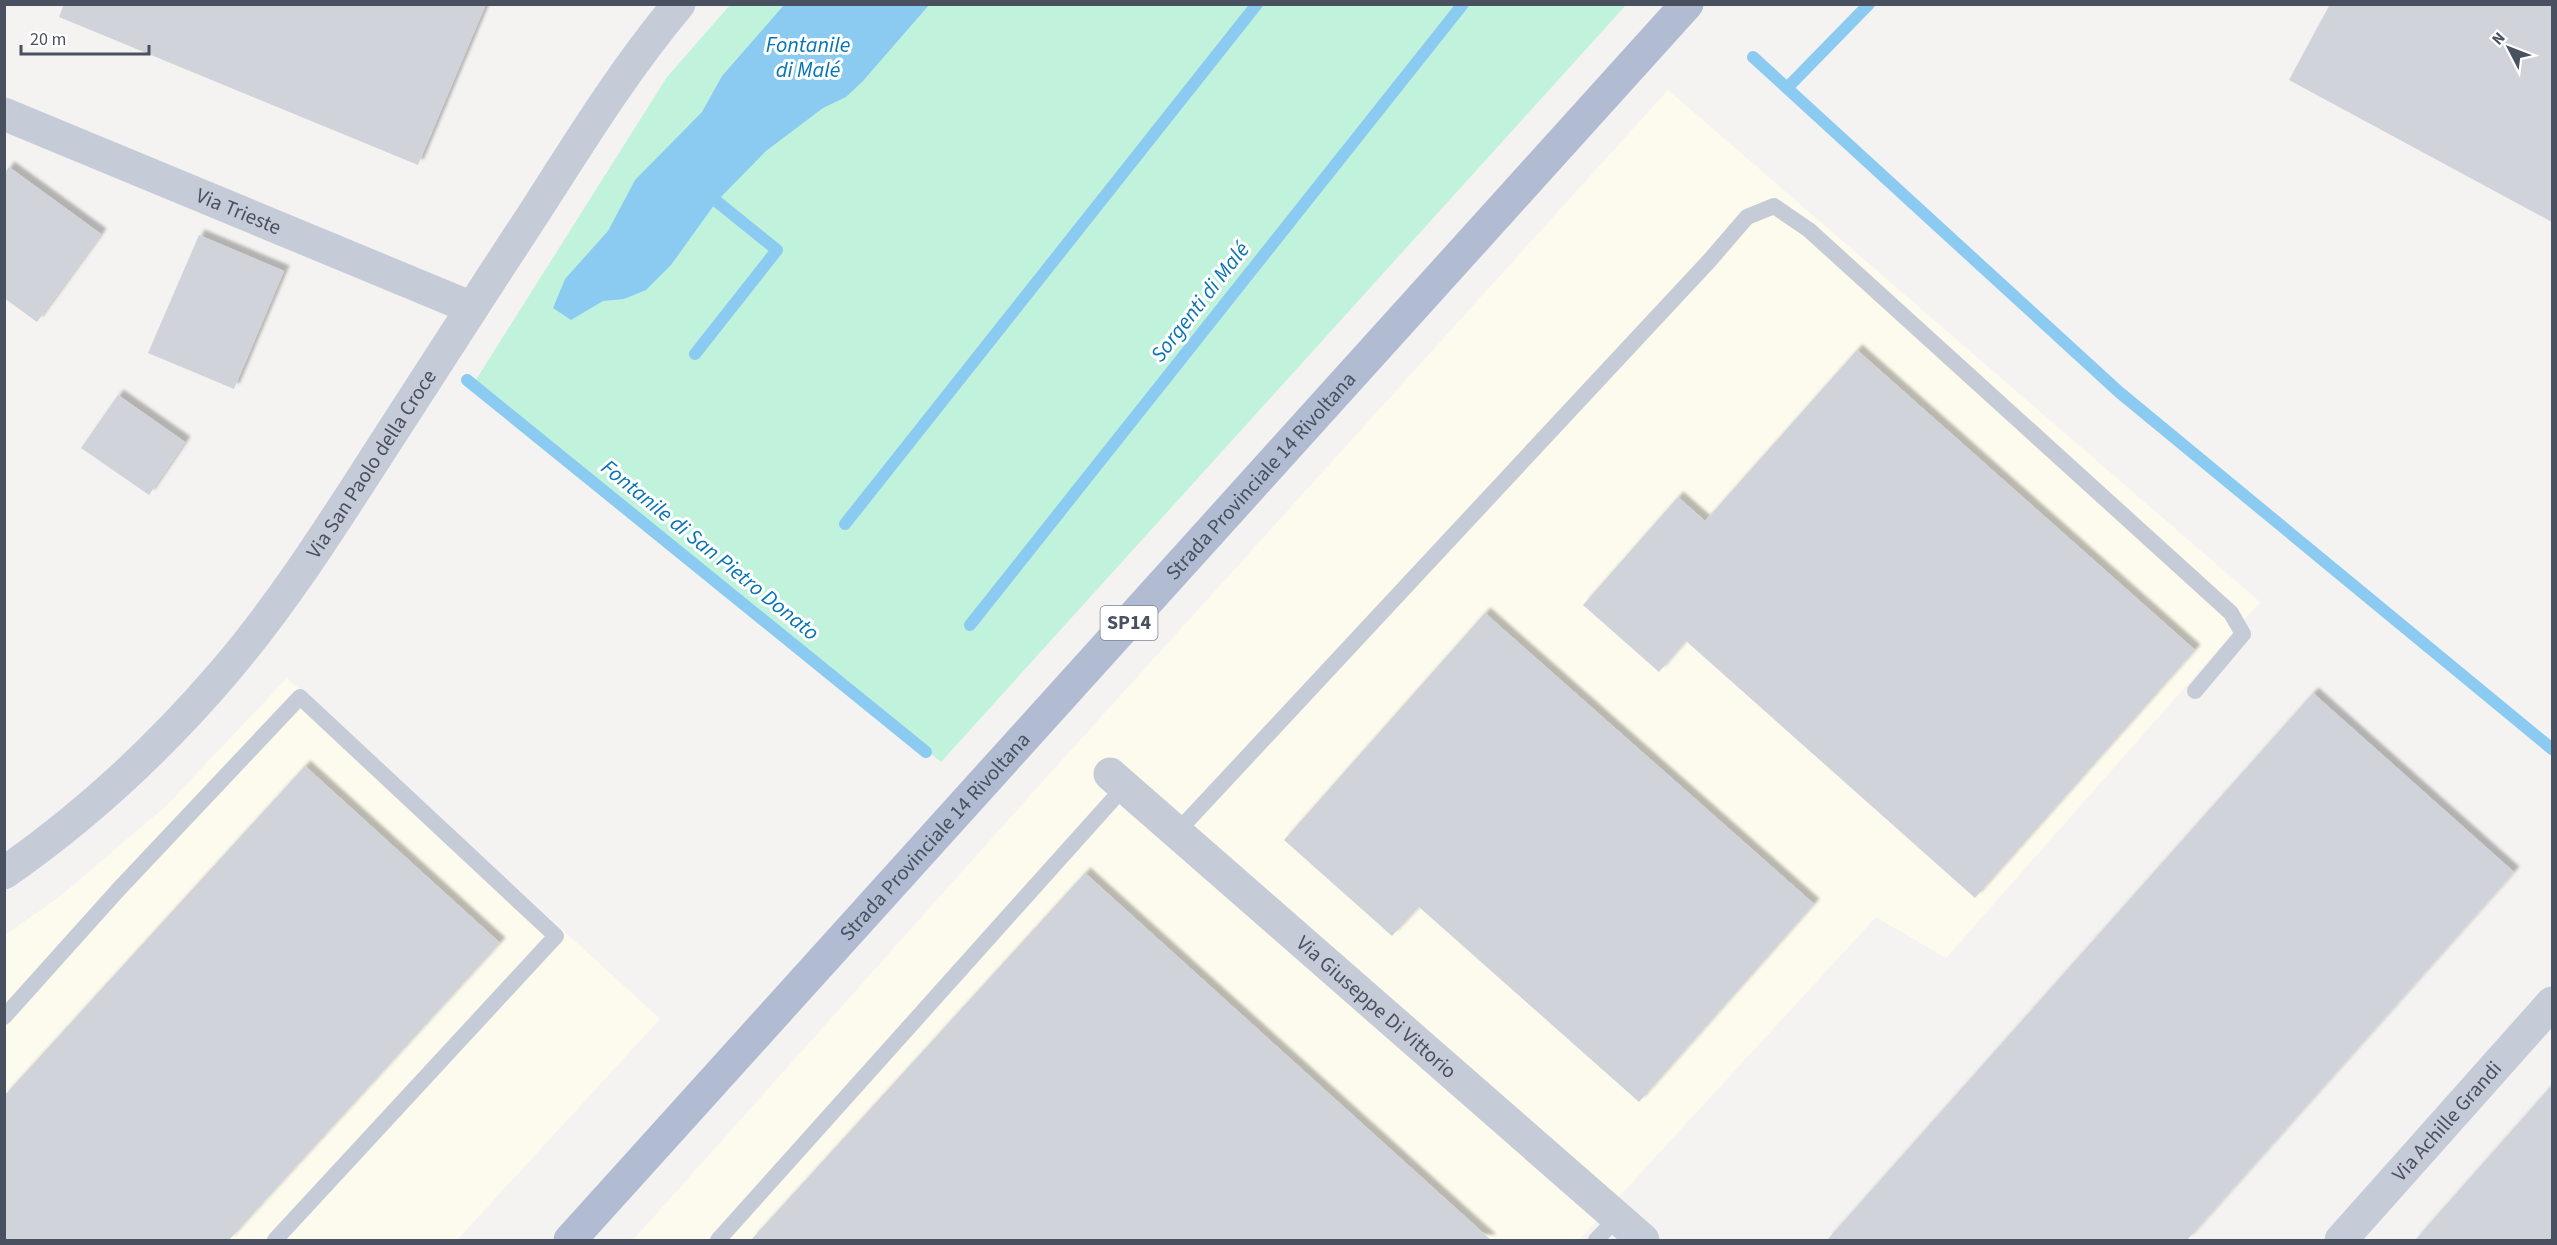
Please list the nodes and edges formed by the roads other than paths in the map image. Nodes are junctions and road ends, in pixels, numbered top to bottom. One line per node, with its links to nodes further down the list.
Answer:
1 (679, 4): 4 (street, Via San Paolo della Croce)
2 (1687, 4): 13 (main road, Strada Provinciale 14 Rivoltana / SP14)
3 (4, 114): 4 (street, Via Trieste)
4 (472, 308): 8 (street, Via San Paolo della Croce)
5 (2195, 691): 7 (lane)
6 (1118, 780): 7 (street, Via Giuseppe Di Vittorio); 14 (lane)
7 (1177, 832): 11 (street, Via Giuseppe Di Vittorio)
8 (4, 873)
9 (2553, 1004): 16 (street, Via Achille Grandi)
10 (4, 1017): 12 (lane)
11 (1606, 1229): 15 (street, Via Giuseppe Di Vittorio)
12 (275, 1240)
13 (570, 1240)
14 (718, 1240)
15 (1643, 1240)
16 (2341, 1240)

